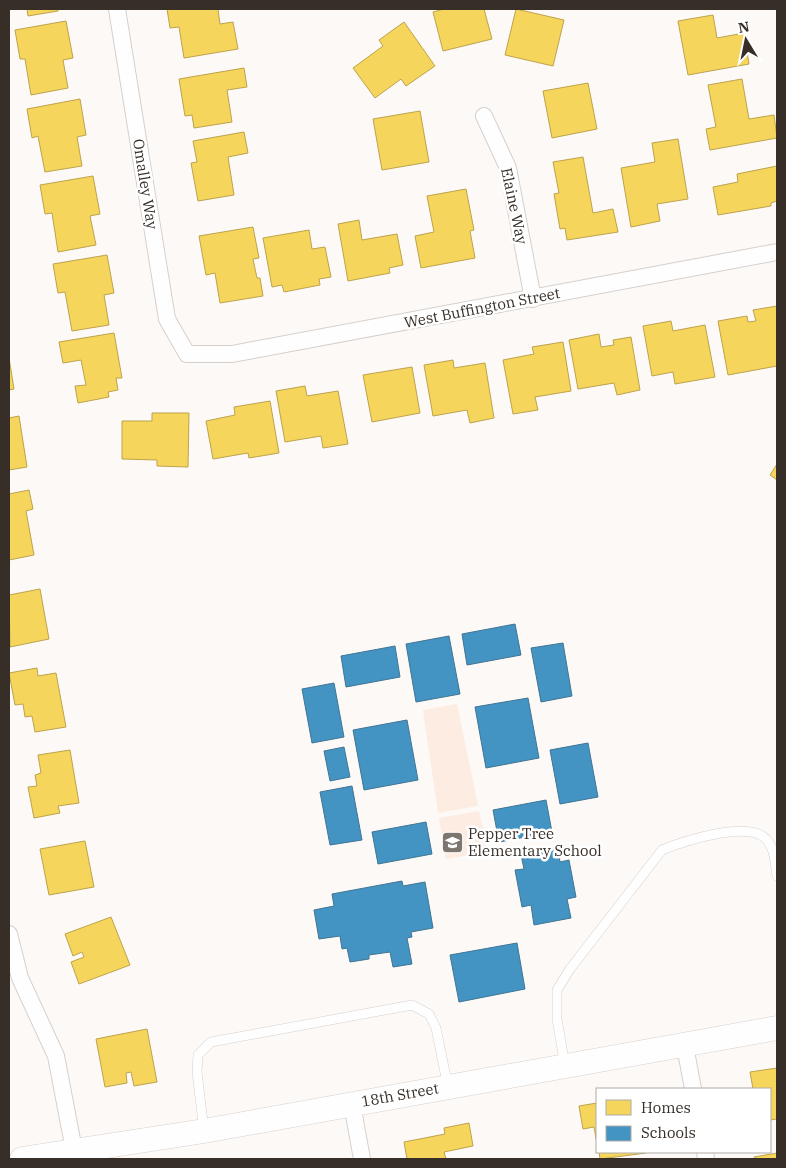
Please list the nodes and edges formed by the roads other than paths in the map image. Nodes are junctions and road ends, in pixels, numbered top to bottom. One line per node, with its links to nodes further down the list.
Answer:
1 (117, 9): 5 (street, Omalley Way)
2 (484, 116): 4 (street, Elaine Way)
3 (777, 252): 4 (street, West Buffington Street)
4 (533, 299): 5 (street, West Buffington Street)
5 (186, 354)
6 (777, 872): 10 (lane)
7 (9, 934): 15 (street)
8 (777, 1028): 9 (main road, 18th Street)
9 (685, 1046): 10 (main road, 18th Street); 12 (street)
10 (566, 1066): 11 (main road, 18th Street)
11 (448, 1087): 13 (main road, 18th Street); 14 (lane)
12 (693, 1088)
13 (352, 1104): 14 (main road, 18th Street); 17 (street)
14 (204, 1131): 15 (main road, 18th Street)
15 (74, 1150): 16 (main road, 18th Street)
16 (22, 1159)
17 (362, 1159)

